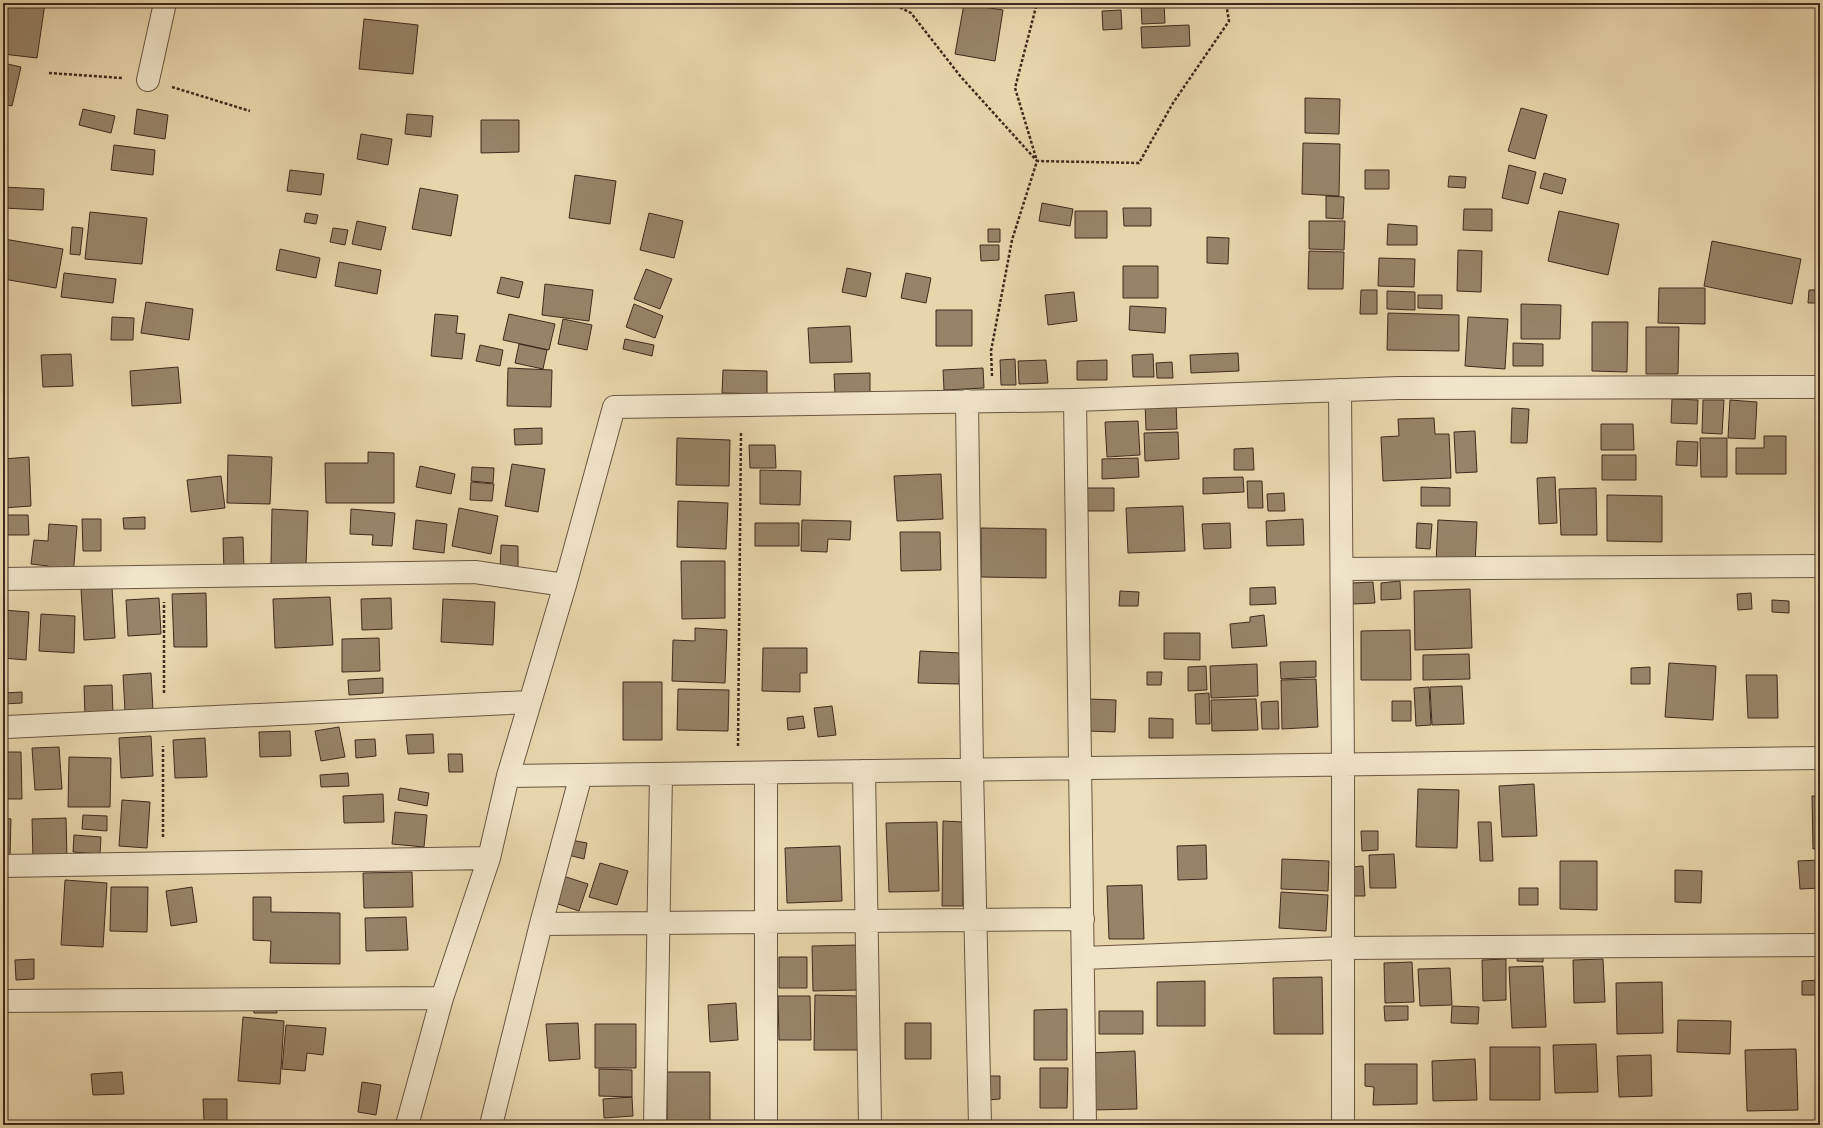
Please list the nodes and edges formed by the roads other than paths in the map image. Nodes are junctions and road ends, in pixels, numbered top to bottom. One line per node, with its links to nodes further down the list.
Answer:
1 (165, 3): 2 (street)
2 (148, 80)
3 (1820, 387): 4 (street)
4 (1340, 390): 5 (street); 8 (street)
5 (1075, 400): 6 (street); 15 (street)
6 (967, 402): 10 (street); 16 (street)
7 (1820, 566): 8 (street)
8 (1342, 569): 14 (street)
9 (3, 579): 10 (street)
10 (565, 585): 11 (street)
11 (528, 702): 12 (street); 21 (street)
12 (7, 727)
13 (1820, 758): 14 (street)
14 (1343, 764): 15 (street); 31 (street)
15 (1080, 768): 16 (street); 24 (street)
16 (972, 770): 17 (street); 25 (street)
17 (864, 771): 18 (street); 26 (street)
18 (766, 773): 19 (street); 27 (street)
19 (662, 774): 20 (street); 28 (street)
20 (581, 775): 21 (street); 29 (street)
21 (508, 776): 22 (street)
22 (489, 858): 23 (street); 33 (street)
23 (3, 866)
24 (1083, 919): 25 (street); 32 (street)
25 (975, 920): 26 (street); 40 (street)
26 (867, 921): 27 (street); 39 (street)
27 (765, 922): 28 (street); 38 (street)
28 (659, 923): 29 (street); 37 (street)
29 (541, 924): 36 (street)
30 (1820, 945): 31 (street)
31 (1343, 948): 32 (street); 42 (street)
32 (1083, 958): 41 (street)
33 (442, 998): 34 (street); 35 (street)
34 (3, 1001)
35 (407, 1125)
36 (491, 1125)
37 (655, 1125)
38 (766, 1125)
39 (870, 1125)
40 (980, 1125)
41 (1085, 1125)
42 (1343, 1125)

